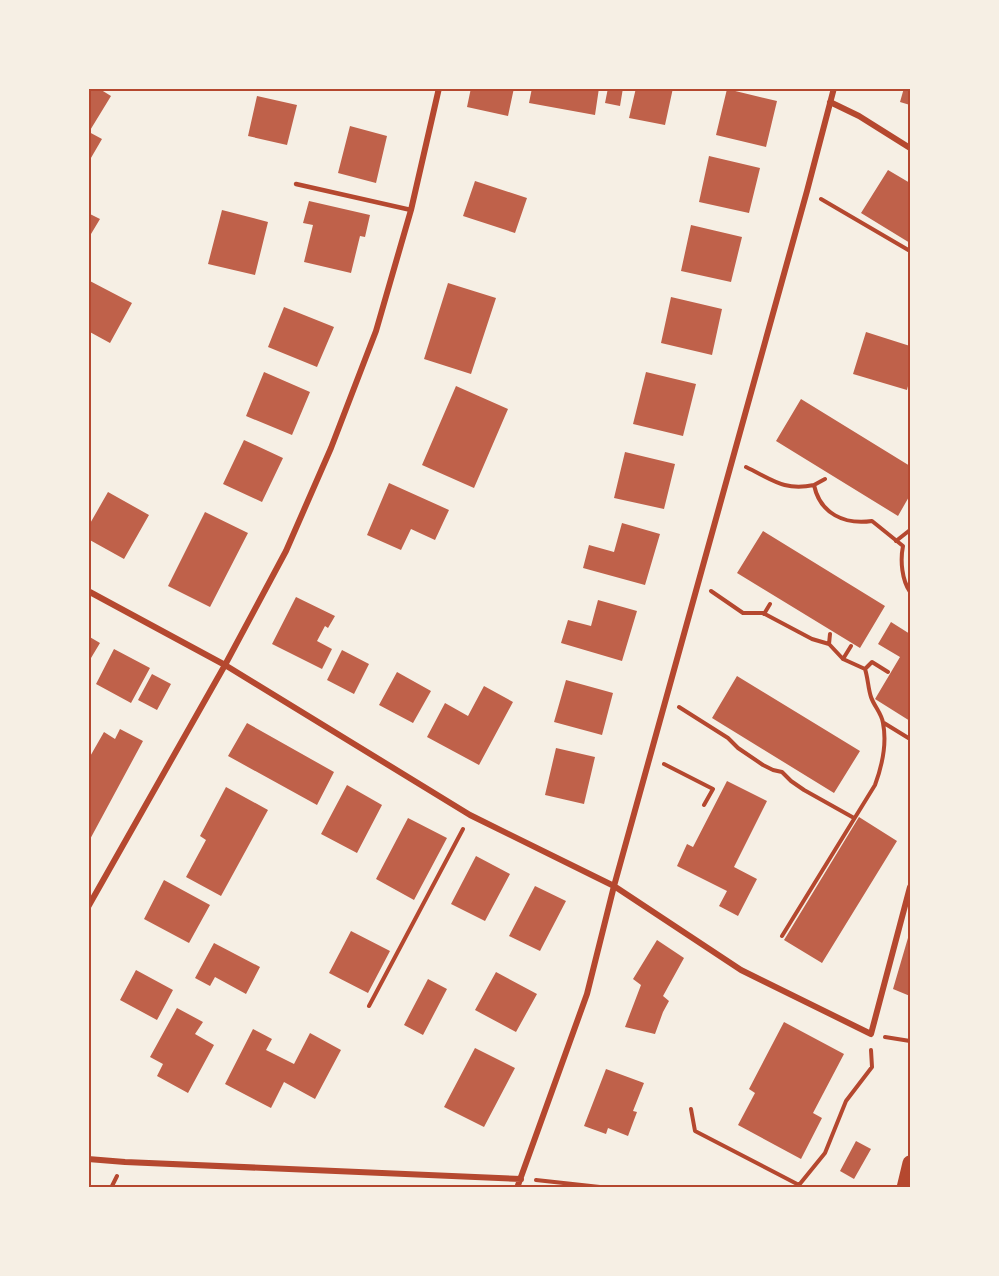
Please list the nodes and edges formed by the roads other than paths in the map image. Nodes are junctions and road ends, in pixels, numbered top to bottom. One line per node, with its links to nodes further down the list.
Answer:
1 (440, 88): 6 (street)
2 (834, 88): 3 (street)
3 (830, 102): 4 (street); 9 (street)
4 (910, 148)
5 (296, 184): 6 (lane)
6 (411, 210): 8 (street)
7 (88, 591): 8 (street)
8 (225, 666): 9 (street); 11 (street)
9 (614, 886): 10 (street); 14 (street)
10 (910, 887)
11 (88, 907)
12 (88, 1159): 14 (street)
13 (910, 1163): 16 (main road)
14 (521, 1179): 15 (street)
15 (517, 1188)
16 (904, 1188)

